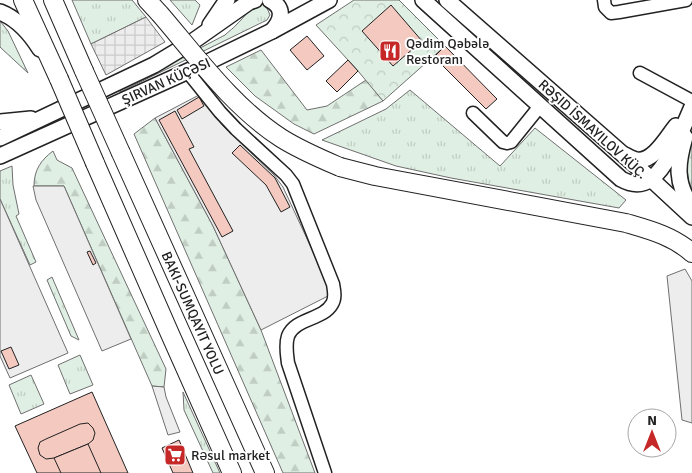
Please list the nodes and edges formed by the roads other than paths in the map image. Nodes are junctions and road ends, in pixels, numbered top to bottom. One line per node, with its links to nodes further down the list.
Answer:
1 (23, 0): 17 (highway)
2 (53, 0): 32 (highway, bridge)
3 (147, 0): 30 (highway, bridge)
4 (227, 0): 14 (main road, ŞIRVAN KÜÇƏSI)
5 (255, 0): 14 (main road)
6 (270, 0): 13 (main road)
7 (329, 0): 13 (main road, ŞIRVAN KÜÇƏSI)
8 (423, 0): 19 (main road)
9 (447, 0): 25 (main road)
10 (604, 0): 11 (street)
11 (686, 0)
12 (0, 12): 17 (main road)
13 (272, 31): 15 (main road, ŞIRVAN KÜÇƏSI)
14 (206, 33): 22 (main road, ŞIRVAN KÜÇƏSI)
15 (187, 72): 26 (main road, ŞIRVAN KÜÇƏSI); 33 (street)
16 (640, 73): 18 (street)
17 (59, 79): 31 (highway, bridge)
18 (692, 101)
19 (540, 106): 21 (street); 27 (main road)
20 (692, 107): 25 (main road); 27 (main road); 28 (main road)
21 (473, 114)
22 (47, 117): 23 (main road); 24 (main road, ŞIRVAN KÜÇƏSI)
23 (0, 122)
24 (0, 138)
25 (623, 154): 27 (main road)
26 (0, 156)
27 (651, 179): 29 (main road)
28 (692, 207)
29 (692, 217)
30 (692, 253)
31 (232, 473)
32 (265, 473)
33 (325, 473)

